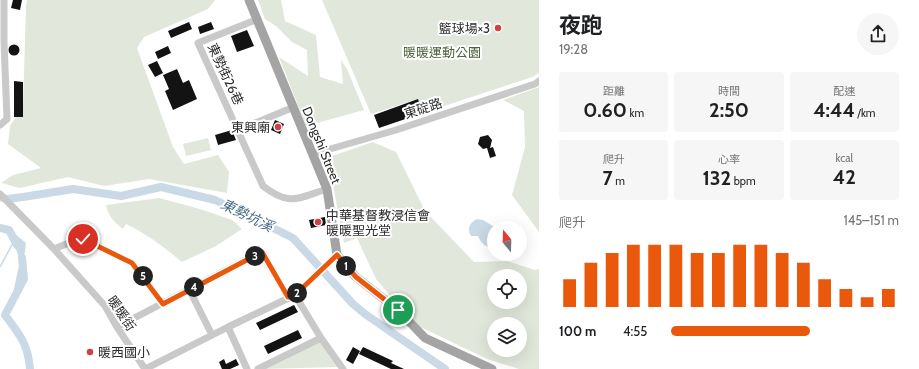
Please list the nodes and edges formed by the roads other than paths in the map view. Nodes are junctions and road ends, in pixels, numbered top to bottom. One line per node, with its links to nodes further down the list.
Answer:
1 (4, 0): 4 (street)
2 (249, 0): 3 (main road, Dongshi Street)
3 (258, 19): 6 (main road, Dongshi Street); 8 (street, 東勢街26巷)
4 (2, 42): 7 (street)
5 (539, 81): 9 (street, 東碇路)
6 (294, 107): 8 (street); 9 (main road, Dongshi Street)
7 (0, 125)
8 (238, 130): 10 (street, 東勢街26巷)
9 (313, 154): 10 (main road, Dongshi Street)
10 (327, 189): 13 (main road, Dongshi Street)
11 (0, 194): 12 (street, 暖暖街)
12 (54, 249): 16 (street); 17 (street, 暖暖街)
13 (334, 257): 15 (street, 暖暖街); 25 (main road)
14 (189, 289): 15 (street); 16 (street); 19 (street)
15 (292, 296): 18 (street, 暖暖街); 20 (street)
16 (163, 304): 17 (street)
17 (117, 327): 21 (street, 暖暖街)
18 (228, 327): 19 (street, 暖暖街); 22 (street)
19 (212, 335): 21 (street, 暖暖街)
20 (322, 338): 23 (street); 24 (street)
21 (146, 369)
22 (247, 369)
23 (258, 369)
24 (343, 369)
25 (492, 369)

